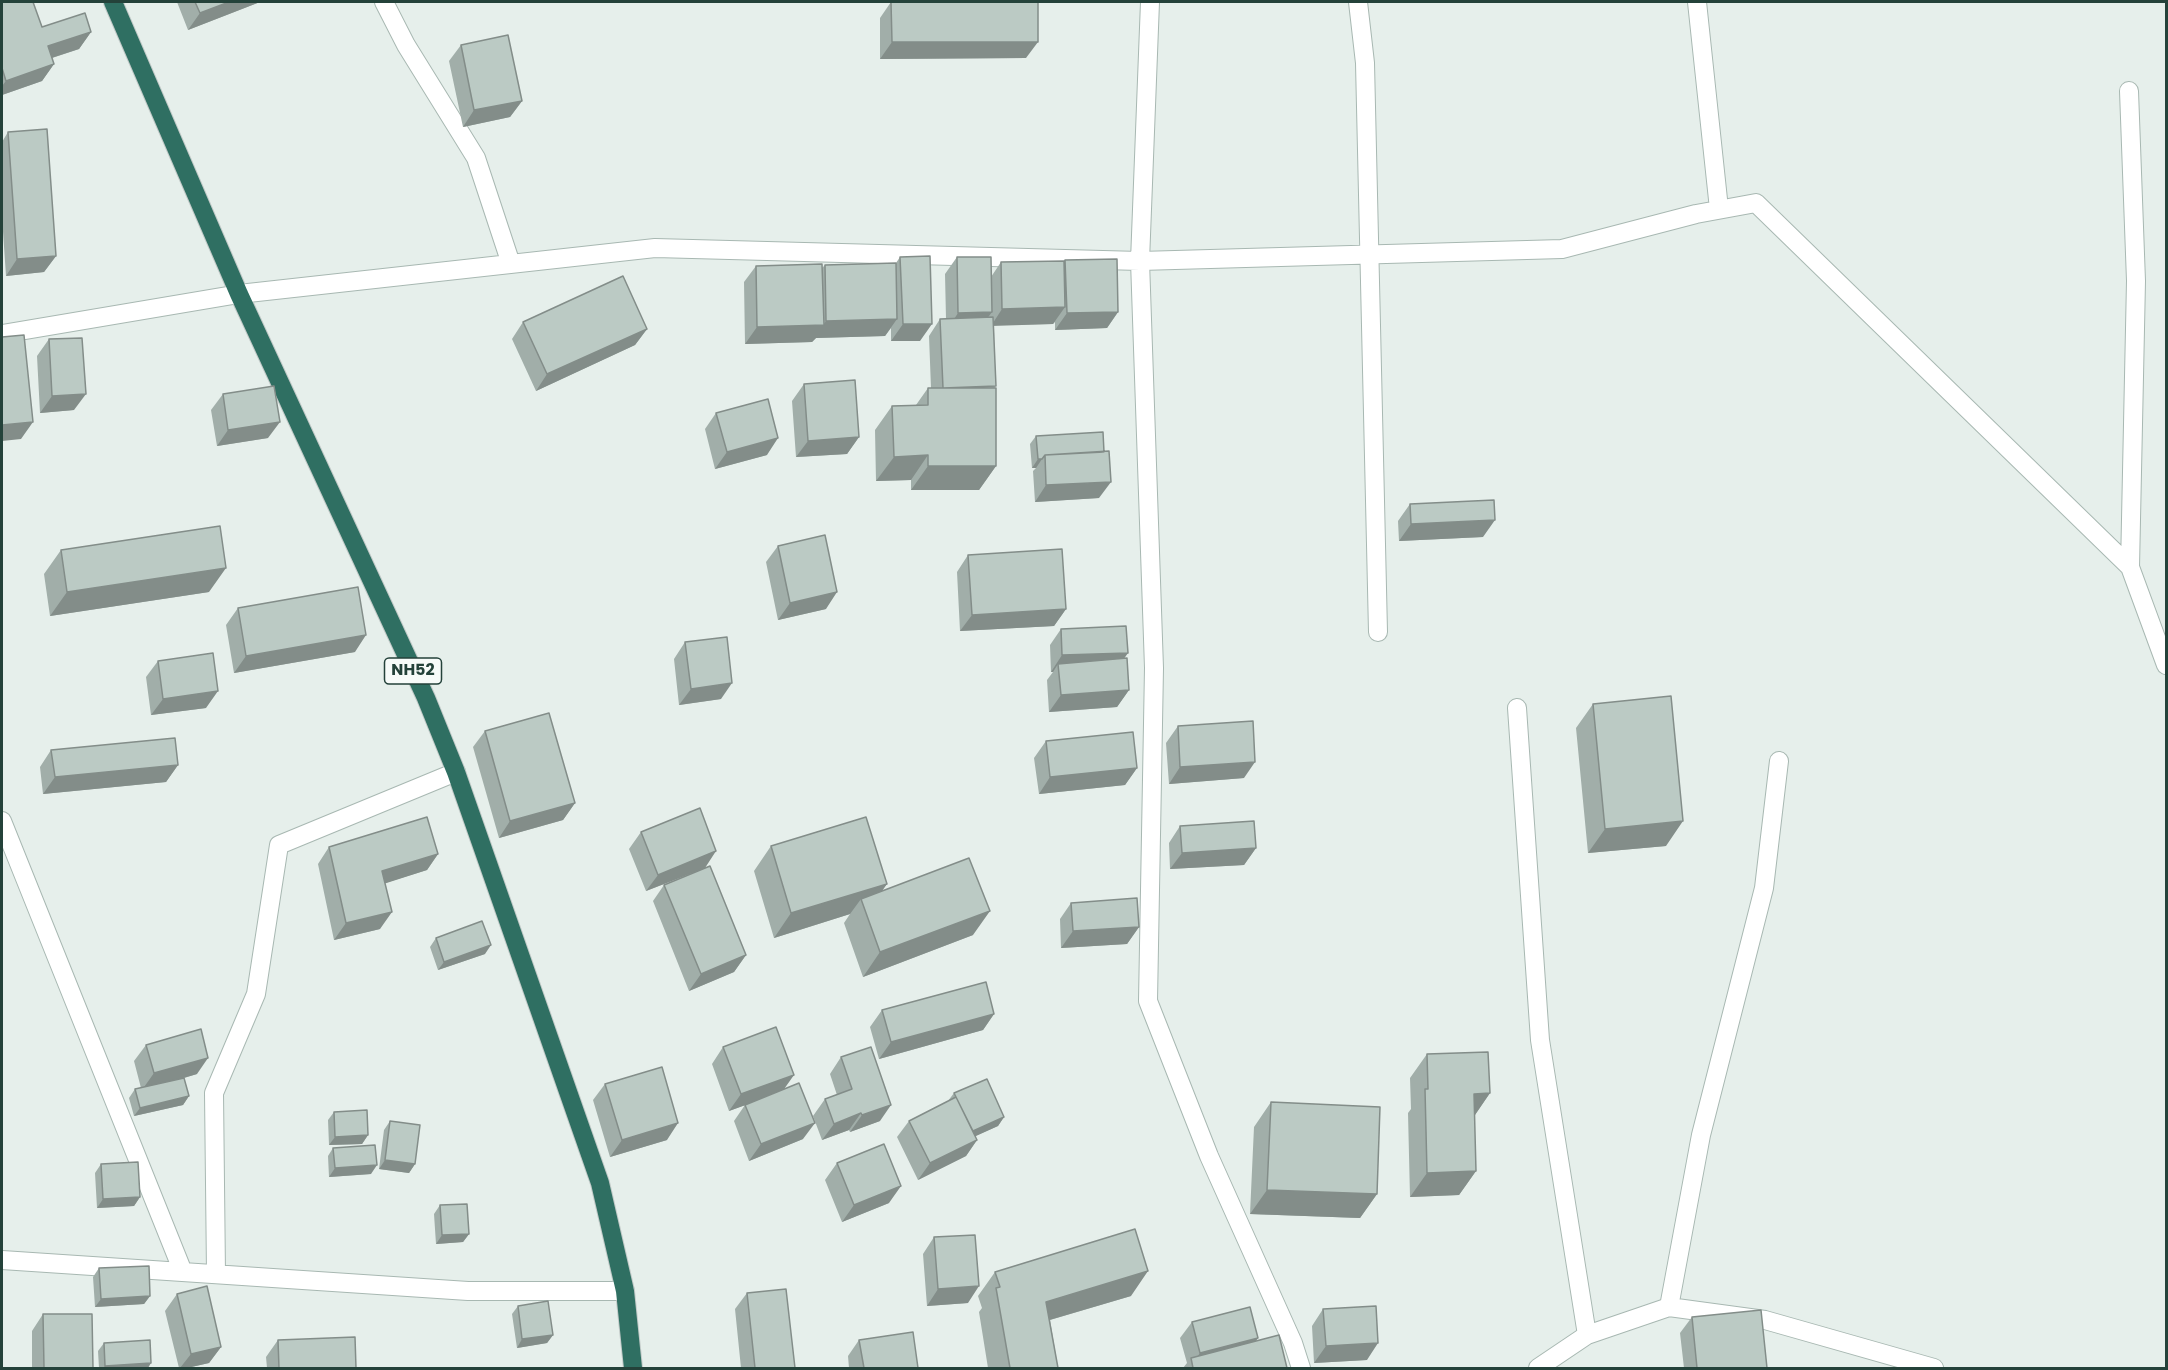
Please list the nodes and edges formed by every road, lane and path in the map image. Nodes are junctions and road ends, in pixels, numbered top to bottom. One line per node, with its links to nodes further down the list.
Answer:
1 (113, 2): 11 (highway, NH52)
2 (384, 2): 10 (street)
3 (1150, 2): 9 (street)
4 (1358, 2): 8 (street)
5 (1696, 2): 7 (street)
6 (2129, 91): 13 (street)
7 (1719, 209): 8 (street); 13 (street)
8 (1369, 255): 9 (street); 14 (street)
9 (1140, 261): 10 (street); 27 (street)
10 (511, 264): 11 (street)
11 (239, 294): 12 (street); 18 (highway, NH52)
12 (2, 334)
13 (2130, 567): 15 (street)
14 (1378, 632)
15 (2166, 665)
16 (1517, 708): 25 (street)
17 (1779, 761): 24 (street)
18 (456, 772): 22 (street); 23 (highway, NH52)
19 (2, 821): 21 (street)
20 (2, 1260): 21 (street)
21 (183, 1272): 22 (street)
22 (216, 1274): 23 (street)
23 (625, 1291): 26 (highway, NH52)
24 (1669, 1307): 25 (street); 29 (street)
25 (1587, 1335): 28 (street)
26 (633, 1368)
27 (1301, 1368)
28 (1538, 1368)
29 (1934, 1368)

